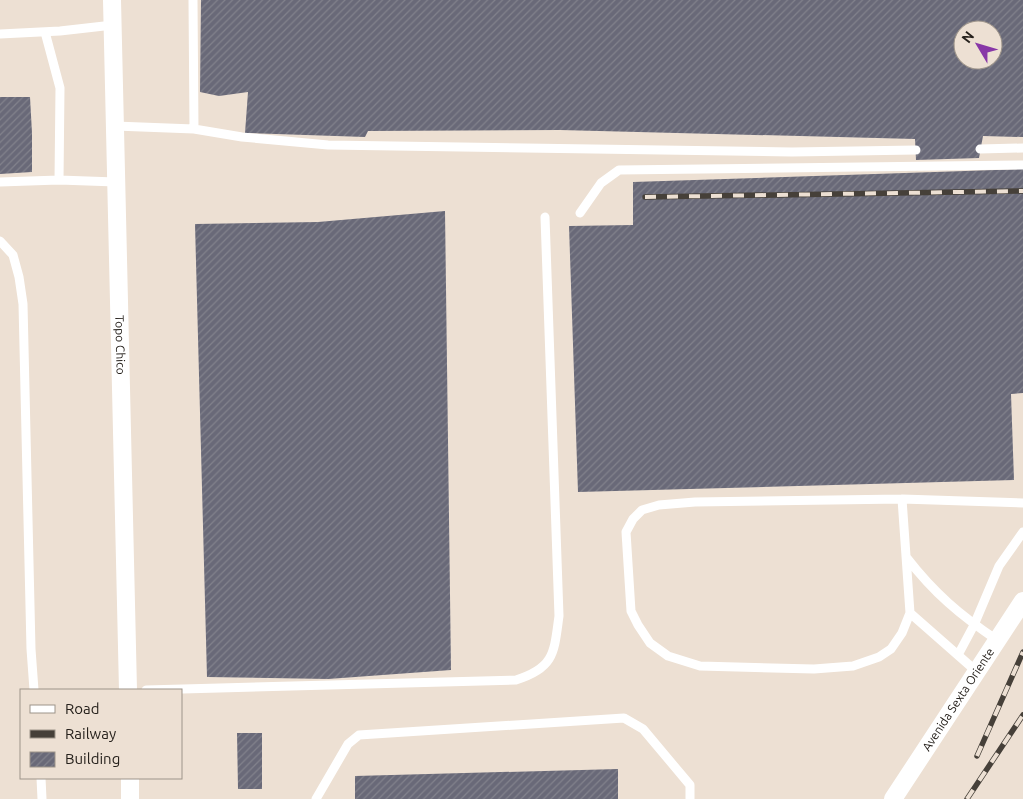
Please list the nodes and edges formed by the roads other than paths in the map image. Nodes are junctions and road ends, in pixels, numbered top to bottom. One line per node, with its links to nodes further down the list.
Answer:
1 (112, 0): 3 (street, Topo Chico)
2 (193, 0): 7 (lane)
3 (113, 25): 4 (lane); 6 (street, Topo Chico)
4 (45, 32): 5 (lane); 12 (lane)
5 (0, 34)
6 (115, 126): 7 (lane); 14 (street, Topo Chico)
7 (194, 128): 10 (lane)
8 (1023, 148): 9 (lane)
9 (980, 149)
10 (916, 150)
11 (1023, 165): 15 (lane)
12 (59, 180): 13 (lane); 14 (lane)
13 (0, 182)
14 (116, 182): 29 (street, Topo Chico)
15 (580, 213)
16 (544, 217): 30 (lane)
17 (0, 241): 28 (lane)
18 (902, 498): 19 (lane); 21 (lane); 23 (lane)
19 (1023, 503)
20 (1023, 532): 24 (lane)
21 (907, 558): 23 (lane); 24 (lane)
22 (1023, 600): 25 (street, Avenida Sexta Oriente)
23 (910, 613): 26 (lane)
24 (974, 625): 25 (lane); 26 (lane)
25 (996, 640): 27 (street, Avenida Sexta Oriente)
26 (958, 655): 27 (lane)
27 (976, 672): 37 (street, Avenida Sexta Oriente)
28 (34, 689)
29 (128, 689)
30 (182, 689)
31 (41, 779): 33 (lane)
32 (130, 779): 34 (street)
33 (42, 799)
34 (130, 799)
35 (316, 799): 36 (lane)
36 (690, 799)
37 (892, 799)

